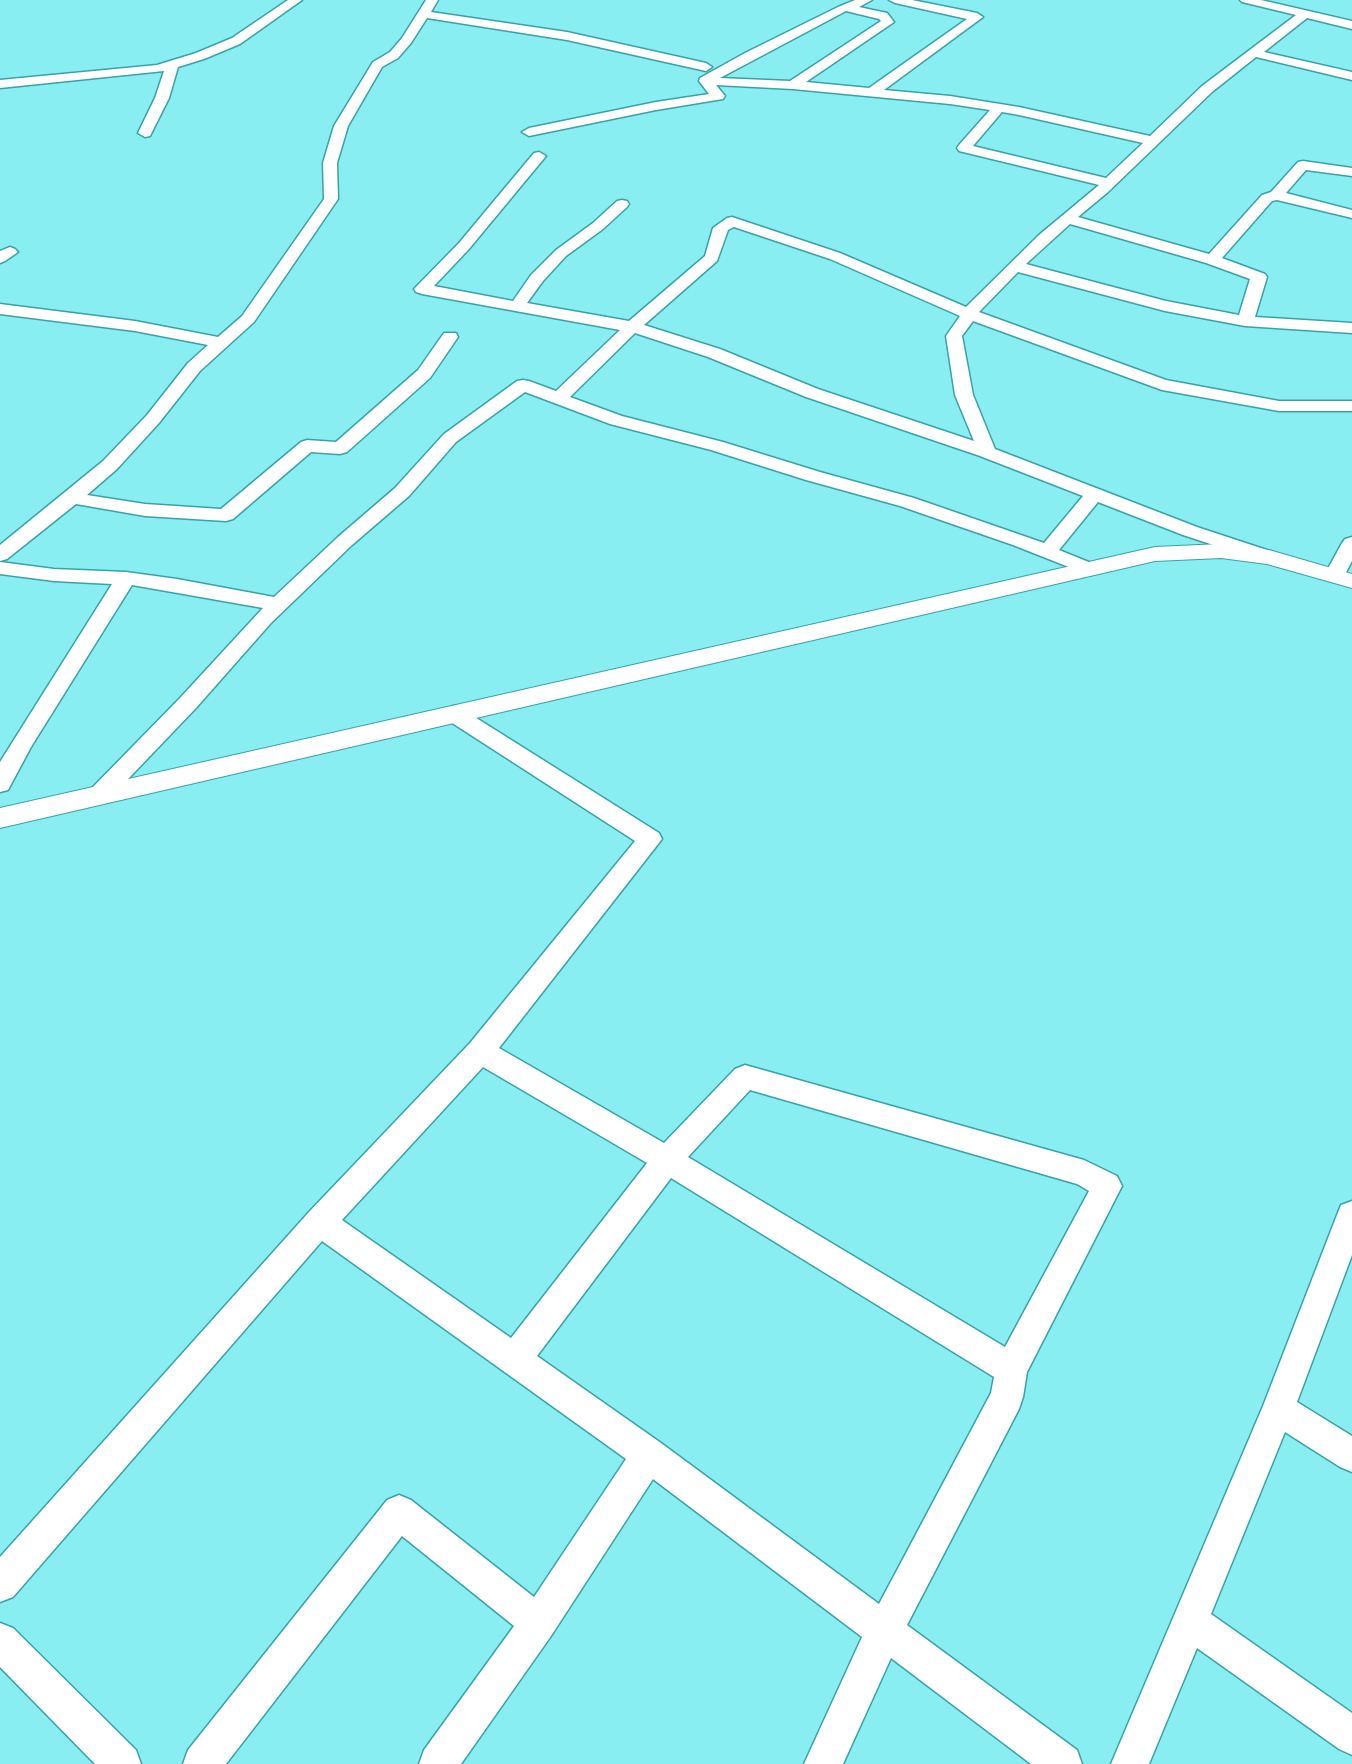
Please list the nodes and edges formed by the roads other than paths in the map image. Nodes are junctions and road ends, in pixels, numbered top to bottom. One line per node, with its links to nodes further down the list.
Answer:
1 (295, 0): 11 (street)
2 (432, 0): 7 (street)
3 (866, 0): 6 (street)
4 (895, 0): 17 (street)
5 (1246, 0): 8 (street)
6 (850, 8): 14 (street); 16 (street)
7 (422, 14): 12 (street); 38 (street)
8 (1305, 14): 9 (street); 10 (street)
9 (1352, 25)
10 (1253, 54): 13 (street); 21 (street)
11 (172, 65): 15 (street); 20 (street)
12 (706, 67)
13 (1352, 76)
14 (705, 82): 16 (street); 19 (street)
15 (0, 84)
16 (793, 85): 17 (street)
17 (872, 92): 18 (street)
18 (999, 108): 21 (street); 24 (street)
19 (529, 132)
20 (145, 133)
21 (1154, 141): 24 (street)
22 (539, 156): 31 (street)
23 (1352, 172): 25 (street)
24 (1109, 183): 28 (street)
25 (1276, 195): 27 (street); 29 (street)
26 (622, 204): 31 (street)
27 (1352, 214)
28 (1067, 218): 29 (street); 30 (street)
29 (1212, 260): 34 (street)
30 (1015, 266): 33 (street); 34 (street)
31 (518, 305): 35 (street)
32 (0, 309): 38 (street)
33 (969, 314): 35 (street); 40 (street); 41 (street)
34 (1245, 321): 36 (street)
35 (632, 327): 39 (street); 41 (street)
36 (1352, 328)
37 (450, 337): 43 (street)
38 (222, 343): 43 (street)
39 (559, 398): 45 (street); 52 (street)
40 (1352, 406)
41 (987, 452): 42 (street)
42 (1094, 495): 45 (street); 47 (street)
43 (72, 498): 46 (street)
44 (1352, 543): 51 (street)
45 (1047, 552): 49 (street)
46 (0, 555)
47 (1269, 557): 49 (main road); 51 (main road)
48 (0, 568): 50 (street)
49 (1089, 569): 53 (main road)
50 (126, 578): 52 (street); 54 (street)
51 (1343, 578)
52 (279, 604): 55 (street)
53 (454, 714): 55 (main road); 57 (street)
54 (0, 784)
55 (99, 795): 56 (main road)
56 (0, 818)
57 (480, 1051): 58 (street); 60 (street)
58 (668, 1160): 61 (street); 62 (street); 62 (street)
59 (1352, 1215): 63 (street)
60 (320, 1222): 61 (street); 66 (street)
61 (514, 1360): 64 (street)
62 (1011, 1369): 69 (street)
63 (1278, 1410): 65 (street); 67 (street)
64 (649, 1455): 68 (street); 69 (street)
65 (1352, 1455)
66 (0, 1584)
67 (1190, 1621): 71 (street); 77 (street)
68 (538, 1623): 73 (street); 74 (street)
69 (884, 1631): 75 (street); 76 (street)
70 (0, 1641): 72 (street)
71 (1352, 1736)
72 (122, 1764)
73 (202, 1764)
74 (438, 1764)
75 (823, 1764)
76 (1063, 1764)
77 (1130, 1764)

